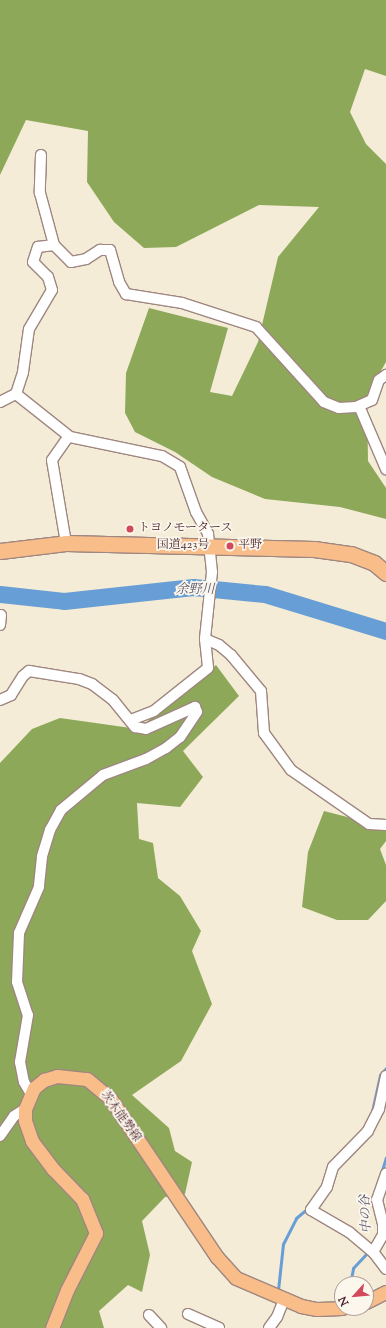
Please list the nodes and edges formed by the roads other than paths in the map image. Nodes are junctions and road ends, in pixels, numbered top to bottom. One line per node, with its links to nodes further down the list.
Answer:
1 (41, 155): 2 (street)
2 (54, 245): 4 (street); 6 (street)
3 (386, 375): 6 (street)
4 (16, 394): 5 (street); 7 (street)
5 (0, 402)
6 (359, 406): 8 (street)
7 (68, 436): 9 (street); 10 (street)
8 (386, 469)
9 (66, 543): 10 (highway, 国道423号); 11 (highway, 国道423号)
10 (210, 546): 12 (highway, 国道423号); 13 (street)
11 (0, 551)
12 (386, 573)
13 (205, 639): 15 (street); 16 (street)
14 (0, 700): 15 (street)
15 (130, 720): 18 (street)
16 (386, 825)
17 (386, 1076): 22 (street)
18 (31, 1094): 19 (main road, 茨木能勢線); 26 (main road, 茨木能勢線)
19 (25, 1109): 20 (street); 28 (main road, 茨木能勢線)
20 (0, 1136)
21 (386, 1174): 22 (street)
22 (374, 1252): 23 (street)
23 (386, 1269)
24 (386, 1292): 25 (main road)
25 (374, 1298)
26 (284, 1300): 27 (main road, 茨木能勢線); 35 (street)
27 (334, 1308)
28 (57, 1312): 31 (street); 32 (main road, 茨木能勢線)
29 (188, 1314): 34 (street)
30 (149, 1315): 33 (street)
31 (45, 1328)
32 (52, 1328)
33 (161, 1328)
34 (219, 1328)
35 (268, 1328)

